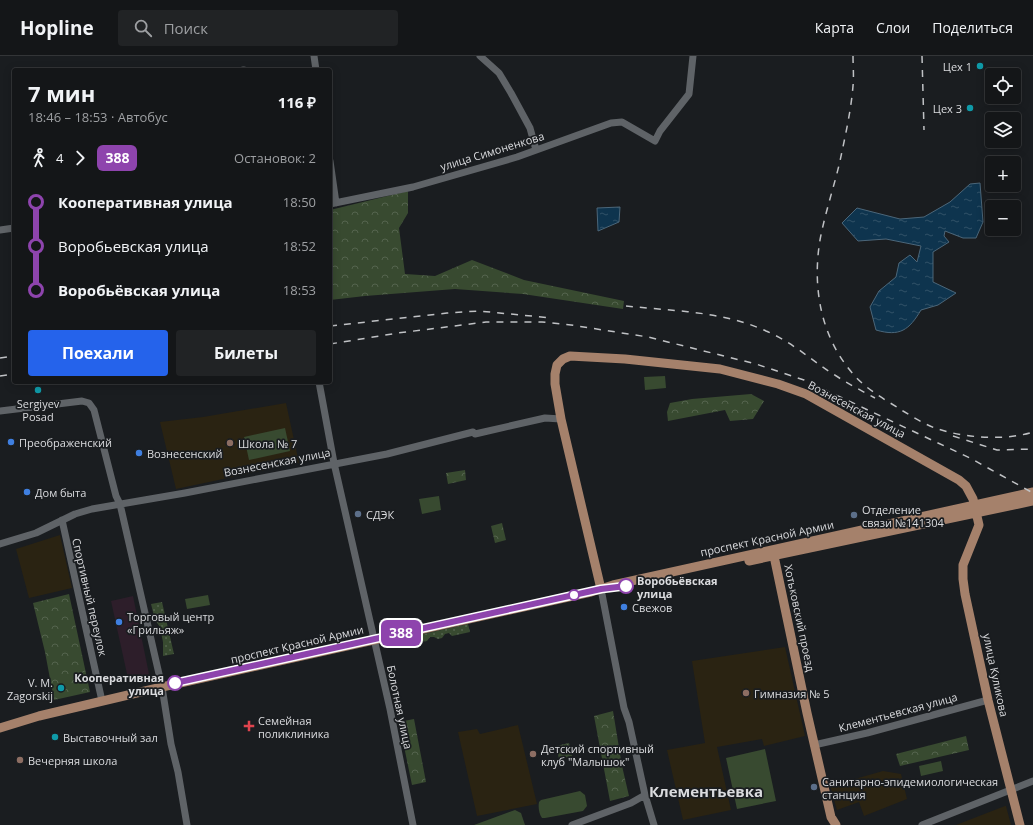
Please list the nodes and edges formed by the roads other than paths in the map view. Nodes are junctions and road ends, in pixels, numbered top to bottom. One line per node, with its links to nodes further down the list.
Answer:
1 (314, 56): 4 (street)
2 (480, 56): 5 (street)
3 (693, 56): 5 (street, улица Симоненкова)
4 (316, 68)
5 (536, 150): 7 (street, улица Симоненкова)
6 (332, 190): 7 (street)
7 (333, 204)
8 (12, 228): 9 (street)
9 (0, 230)
10 (319, 384): 13 (street, Болотная улица)
11 (0, 411): 16 (street)
12 (561, 419): 13 (street, Вознесенская улица); 18 (main road, Вознесенская улица); 21 (main road)
13 (334, 463): 16 (street, Вознесенская улица); 22 (street, Болотная улица)
14 (1033, 492): 21 (main road, проспект Красной Армии)
15 (1033, 501): 20 (main road, проспект Красной Армии)
16 (120, 504): 17 (street, Вознесенская улица); 23 (street)
17 (62, 520): 19 (street, Вознесенская улица); 24 (street, Спортивный переулок)
18 (977, 528): 25 (main road, улица Куликова)
19 (0, 544)
20 (774, 556): 21 (main road, проспект Красной Армии); 27 (main road, Хотьковский проезд)
21 (601, 589): 22 (main road, проспект Красной Армии); 30 (street)
22 (374, 639): 23 (main road, проспект Красной Армии); 32 (street, Болотная улица)
23 (162, 686): 24 (main road, проспект Красной Армии); 31 (street)
24 (102, 701): 26 (main road, проспект Красной Армии)
25 (989, 703): 27 (street, Клементьевская улица); 29 (main road, улица Куликова)
26 (0, 728)
27 (814, 745): 35 (main road, Хотьковский проезд)
28 (1033, 781): 29 (street)
29 (1010, 790): 36 (street); 37 (main road, улица Куликова)
30 (645, 795): 33 (street); 34 (street)
31 (188, 825)
32 (413, 825)
33 (572, 825)
34 (654, 825)
35 (836, 825)
36 (922, 825)
37 (1020, 825)

